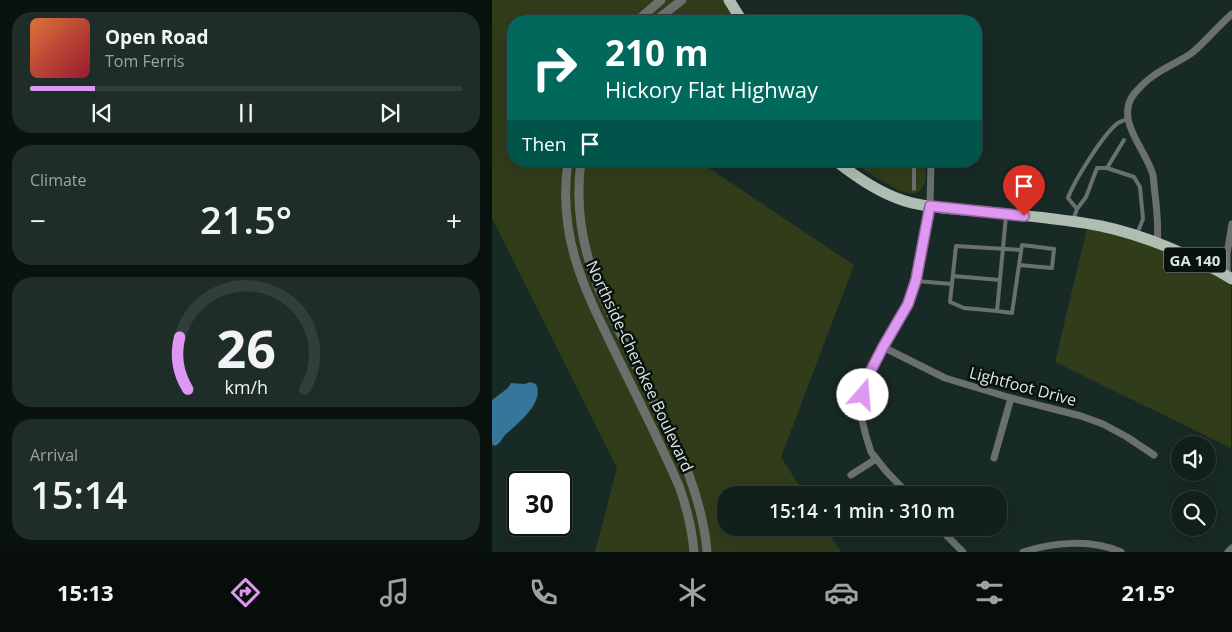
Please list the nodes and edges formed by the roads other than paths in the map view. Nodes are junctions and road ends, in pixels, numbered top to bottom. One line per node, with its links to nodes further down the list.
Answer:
1 (661, 0): 5 (street)
2 (682, 0): 6 (street)
3 (729, 0): 7 (main road)
4 (1232, 14): 8 (street)
5 (644, 15)
6 (663, 15)
7 (738, 15)
8 (1128, 119): 18 (lane); 23 (street)
9 (1124, 140): 15 (lane)
10 (568, 167): 42 (street, Northside-Cherokee Boulevard)
11 (581, 167): 43 (street, Northside-Cherokee Boulevard)
12 (844, 167): 17 (main road, GA 140)
13 (914, 167): 16 (lane)
14 (931, 167): 17 (street)
15 (1107, 168): 18 (lane); 22 (lane)
16 (914, 190)
17 (930, 206): 19 (main road, GA 140); 29 (street)
18 (1077, 209): 20 (lane)
19 (1006, 214): 20 (main road, GA 140); 24 (lane)
20 (1073, 222): 22 (main road, GA 140)
21 (1232, 224): 28 (street)
22 (1136, 236): 23 (main road, GA 140)
23 (1157, 244): 28 (main road, GA 140)
24 (1003, 248): 25 (lane); 27 (lane); 30 (lane)
25 (1021, 250): 26 (lane); 26 (lane)
26 (1019, 265): 32 (lane)
27 (953, 276): 30 (lane); 31 (lane)
28 (1229, 278)
29 (916, 280): 31 (lane); 33 (street)
30 (1000, 280): 32 (lane)
31 (952, 284): 32 (lane)
32 (997, 311)
33 (883, 347): 34 (street, Lightfoot Drive); 37 (street)
34 (1010, 398): 35 (street, Lightfoot Drive); 36 (street)
35 (1154, 455)
36 (994, 458)
37 (876, 459): 38 (street); 39 (street)
38 (851, 475)
39 (900, 486)
40 (948, 536): 44 (street)
41 (1232, 548): 47 (street)
42 (694, 552)
43 (707, 552)
44 (963, 552)
45 (1023, 552): 46 (street)
46 (1121, 552)
47 (1228, 552)

